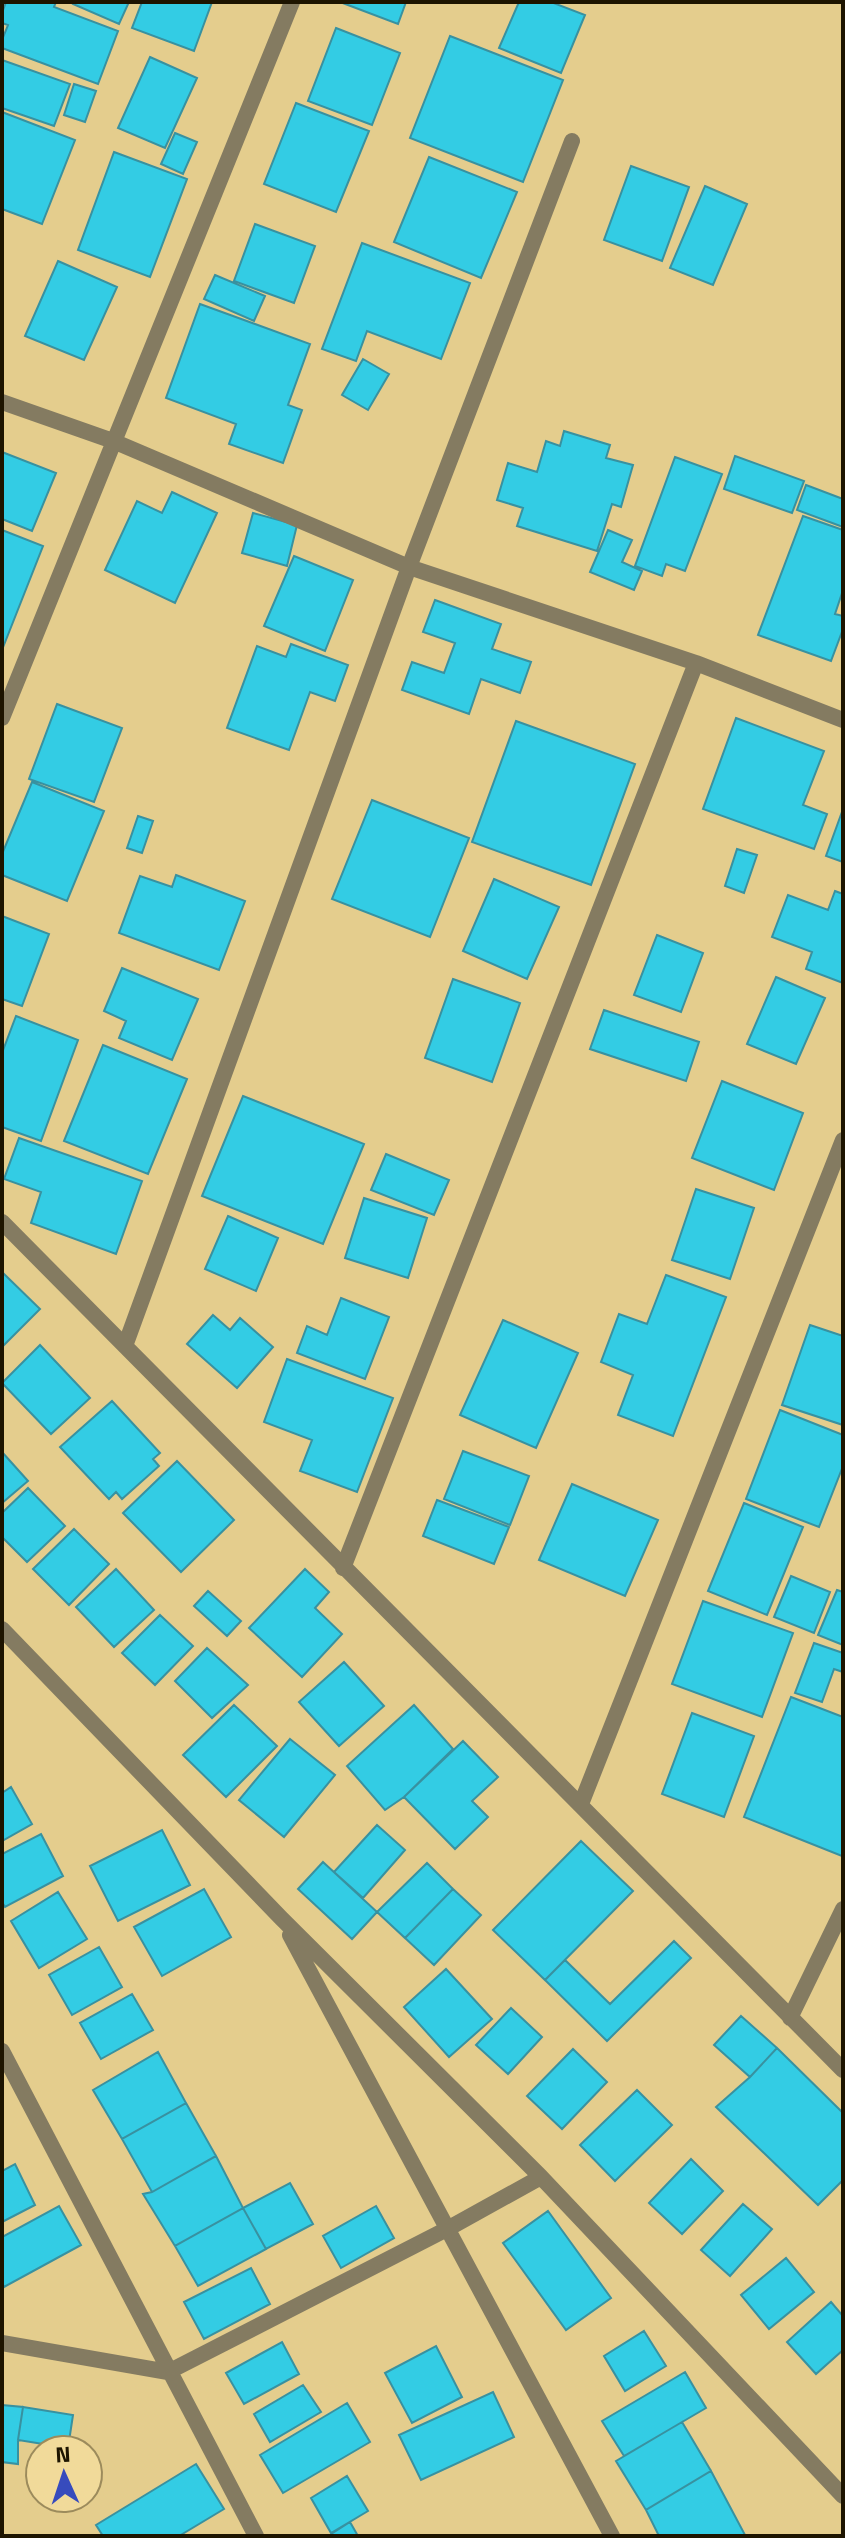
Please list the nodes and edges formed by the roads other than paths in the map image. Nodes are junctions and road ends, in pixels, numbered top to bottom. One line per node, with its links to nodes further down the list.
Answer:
1 (292, 2): 4 (street)
2 (572, 141): 5 (street)
3 (2, 402): 4 (street)
4 (113, 441): 5 (street); 7 (street)
5 (409, 567): 6 (street); 11 (street)
6 (696, 663): 8 (street); 12 (street)
7 (2, 718)
8 (843, 720)
9 (843, 1140): 14 (street)
10 (2, 1222): 11 (street)
11 (125, 1346): 12 (street)
12 (343, 1568): 14 (street)
13 (2, 1629): 16 (street)
14 (581, 1804): 17 (street)
15 (843, 1909): 17 (street)
16 (281, 1918): 20 (street); 21 (street)
17 (790, 2018): 19 (street)
18 (2, 2051): 23 (street)
19 (843, 2070)
20 (541, 2177): 21 (street); 24 (street)
21 (449, 2228): 23 (street); 26 (street)
22 (2, 2343): 23 (street)
23 (168, 2372): 25 (street)
24 (843, 2496)
25 (256, 2536)
26 (612, 2536)

